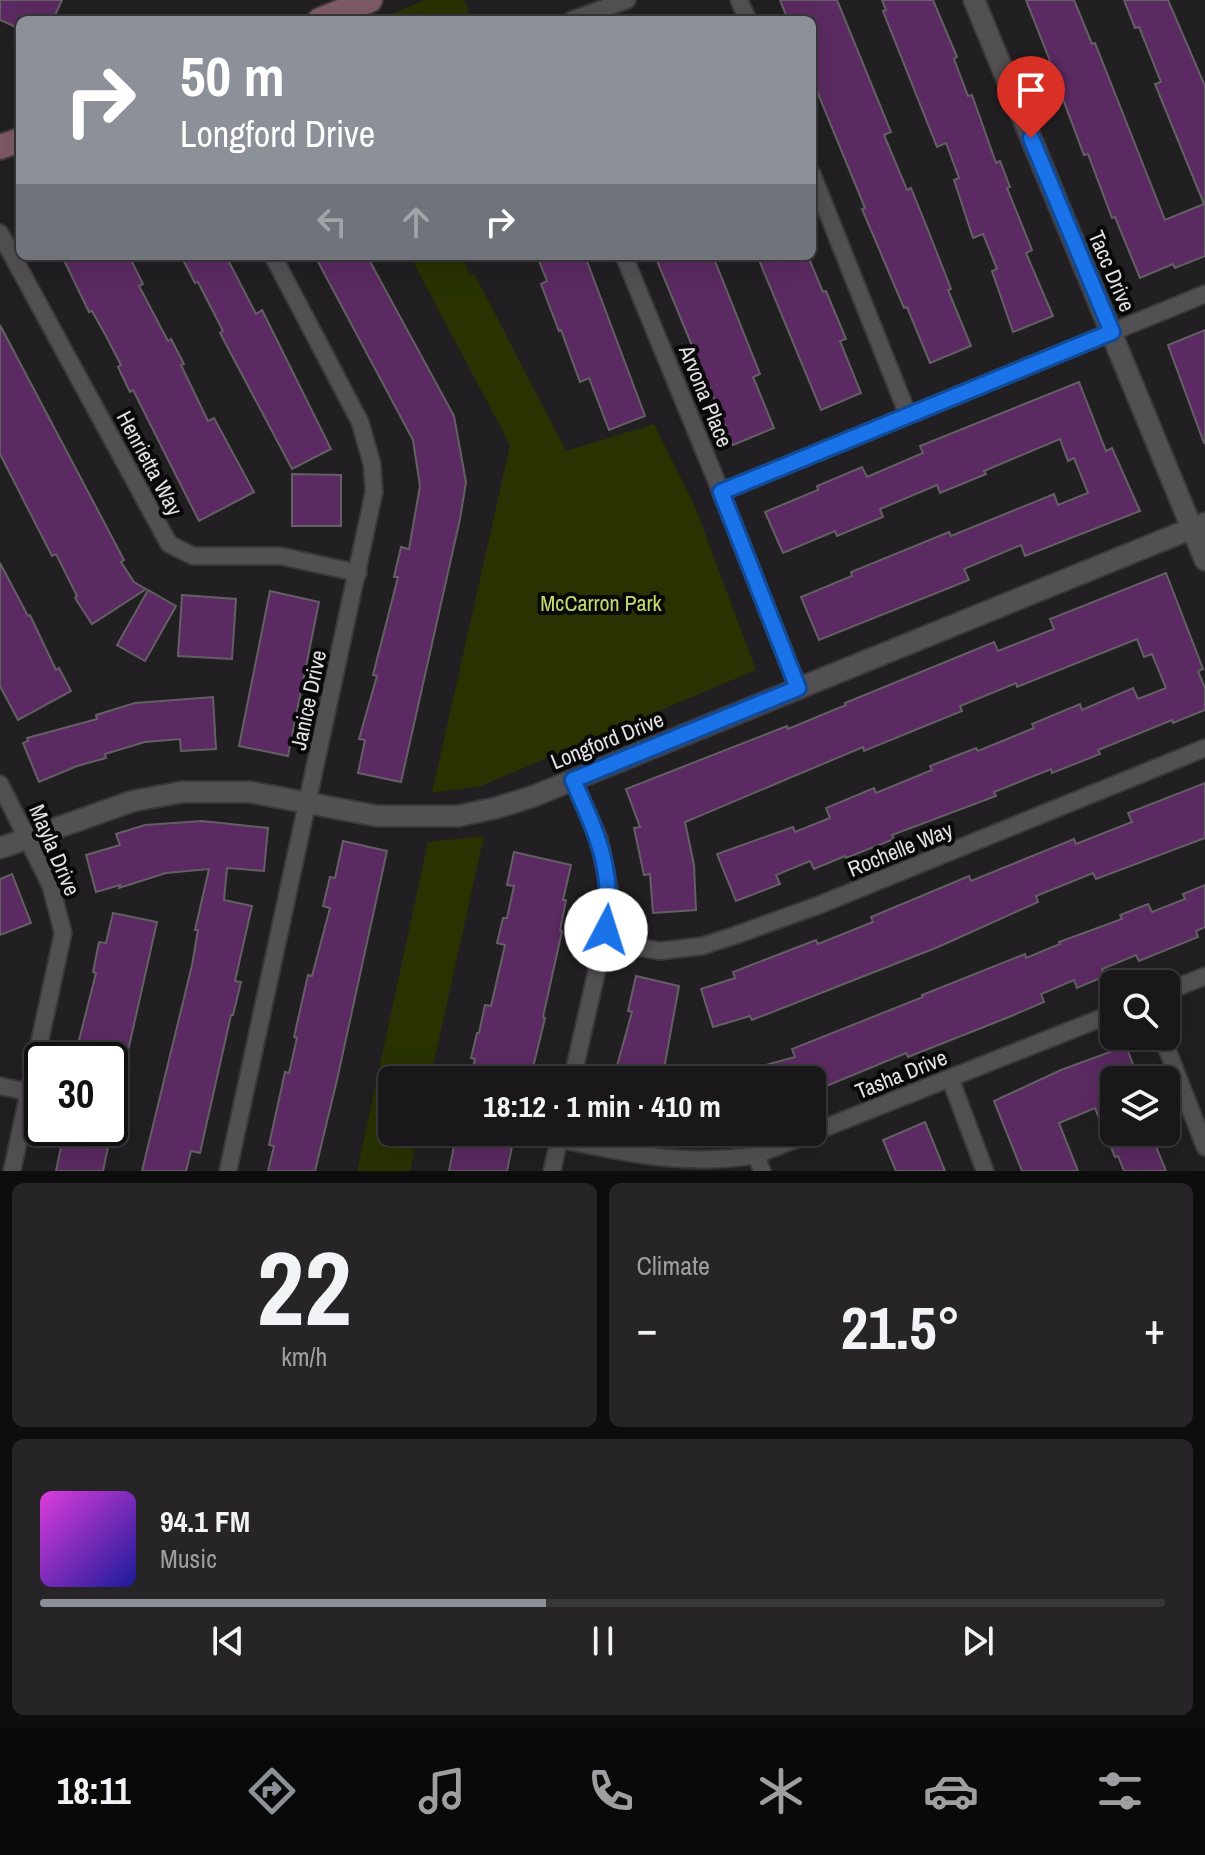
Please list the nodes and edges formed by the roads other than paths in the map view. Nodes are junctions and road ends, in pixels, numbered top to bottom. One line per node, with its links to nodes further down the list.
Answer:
1 (370, 0): 4 (main road)
2 (627, 0): 5 (street)
3 (974, 0): 11 (street, Tacc Drive)
4 (330, 16)
5 (583, 16)
6 (816, 184): 12 (street)
7 (0, 233): 16 (street, Henrietta Way)
8 (275, 260): 16 (street, Janice Drive)
9 (626, 260): 13 (street, Arvona Place)
10 (1205, 294): 11 (street)
11 (1112, 332): 12 (street); 14 (street, Tacc Drive)
12 (908, 415): 13 (street)
13 (721, 492): 17 (street, Arvona Place)
14 (1199, 525): 15 (street, Tacc Drive); 17 (street, Longford Drive)
15 (1205, 560)
16 (358, 573): 21 (street, Janice Drive)
17 (798, 688): 19 (street, Longford Drive)
18 (1205, 748): 24 (street, Rochelle Way)
19 (573, 780): 21 (street, Longford Drive); 24 (street)
20 (0, 784): 22 (street, Mayla Drive)
21 (309, 803): 22 (street, Longford Drive); 40 (street, Janice Drive)
22 (28, 837): 23 (street, Longford Drive); 28 (street, Mayla Drive)
23 (0, 848)
24 (603, 941): 30 (street)
25 (1205, 976): 26 (street)
26 (1180, 986)
27 (1100, 1019): 31 (street, Tasha Drive)
28 (40, 1042)
29 (1167, 1050): 37 (street)
30 (575, 1066)
31 (950, 1078): 38 (street, Tasha Drive); 42 (street)
32 (0, 1086): 33 (street)
33 (24, 1091)
34 (24, 1115): 39 (street, Mayla Drive)
35 (558, 1146): 41 (street)
36 (604, 1146): 38 (street, Tasha Drive)
37 (1205, 1147)
38 (759, 1163)
39 (12, 1171)
40 (228, 1171)
41 (552, 1171)
42 (985, 1171)

